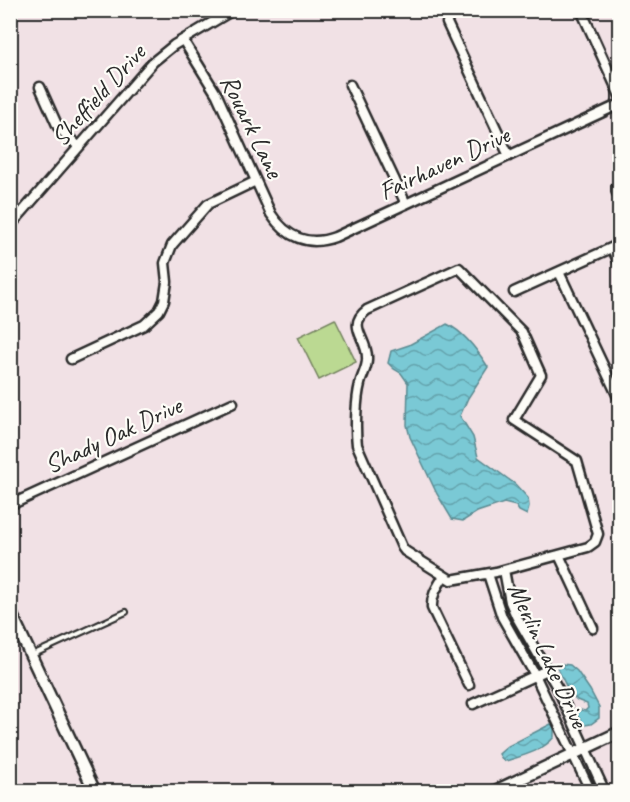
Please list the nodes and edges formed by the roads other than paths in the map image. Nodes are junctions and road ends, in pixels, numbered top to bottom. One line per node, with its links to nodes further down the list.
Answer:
1 (233, 10): 4 (street, Sheffield Drive)
2 (580, 10): 7 (street)
3 (447, 23): 10 (street)
4 (183, 40): 9 (street, Sheffield Drive); 12 (street, Rouark Lane)
5 (350, 85): 13 (street)
6 (40, 87): 9 (street)
7 (620, 96)
8 (620, 104): 10 (street, Fairhaven Drive)
9 (79, 147): 15 (street, Sheffield Drive)
10 (509, 156): 13 (street, Fairhaven Drive)
11 (620, 180): 14 (lane)
12 (256, 181): 16 (street, Rouark Lane); 22 (street)
13 (406, 204): 16 (street, Fairhaven Drive)
14 (620, 205)
15 (10, 226)
16 (284, 230)
17 (620, 244): 18 (street)
18 (609, 248): 19 (lane); 20 (street)
19 (620, 271)
20 (558, 272): 21 (street); 23 (street)
21 (514, 292)
22 (70, 359)
23 (616, 384): 24 (street)
24 (620, 402)
25 (233, 403): 26 (street, Shady Oak Drive)
26 (10, 505)
27 (559, 555): 28 (street); 29 (street); 32 (street)
28 (496, 572): 29 (street); 34 (street, Merlin Lake Drive); 35 (street, Merlin Lake Drive)
29 (444, 576): 36 (street)
30 (10, 611): 33 (main road)
31 (126, 612): 33 (lane)
32 (593, 628)
33 (31, 656): 41 (main road)
34 (547, 669): 35 (street); 39 (street, Merlin Lake Drive)
35 (535, 675): 37 (street); 40 (street, Merlin Lake Drive)
36 (469, 684)
37 (473, 704)
38 (620, 732): 39 (main road)
39 (585, 748): 40 (main road); 44 (street, Merlin Lake Drive)
40 (572, 754): 42 (main road); 43 (street, Merlin Lake Drive)
41 (95, 792)
42 (493, 792)
43 (591, 792)
44 (605, 792)

